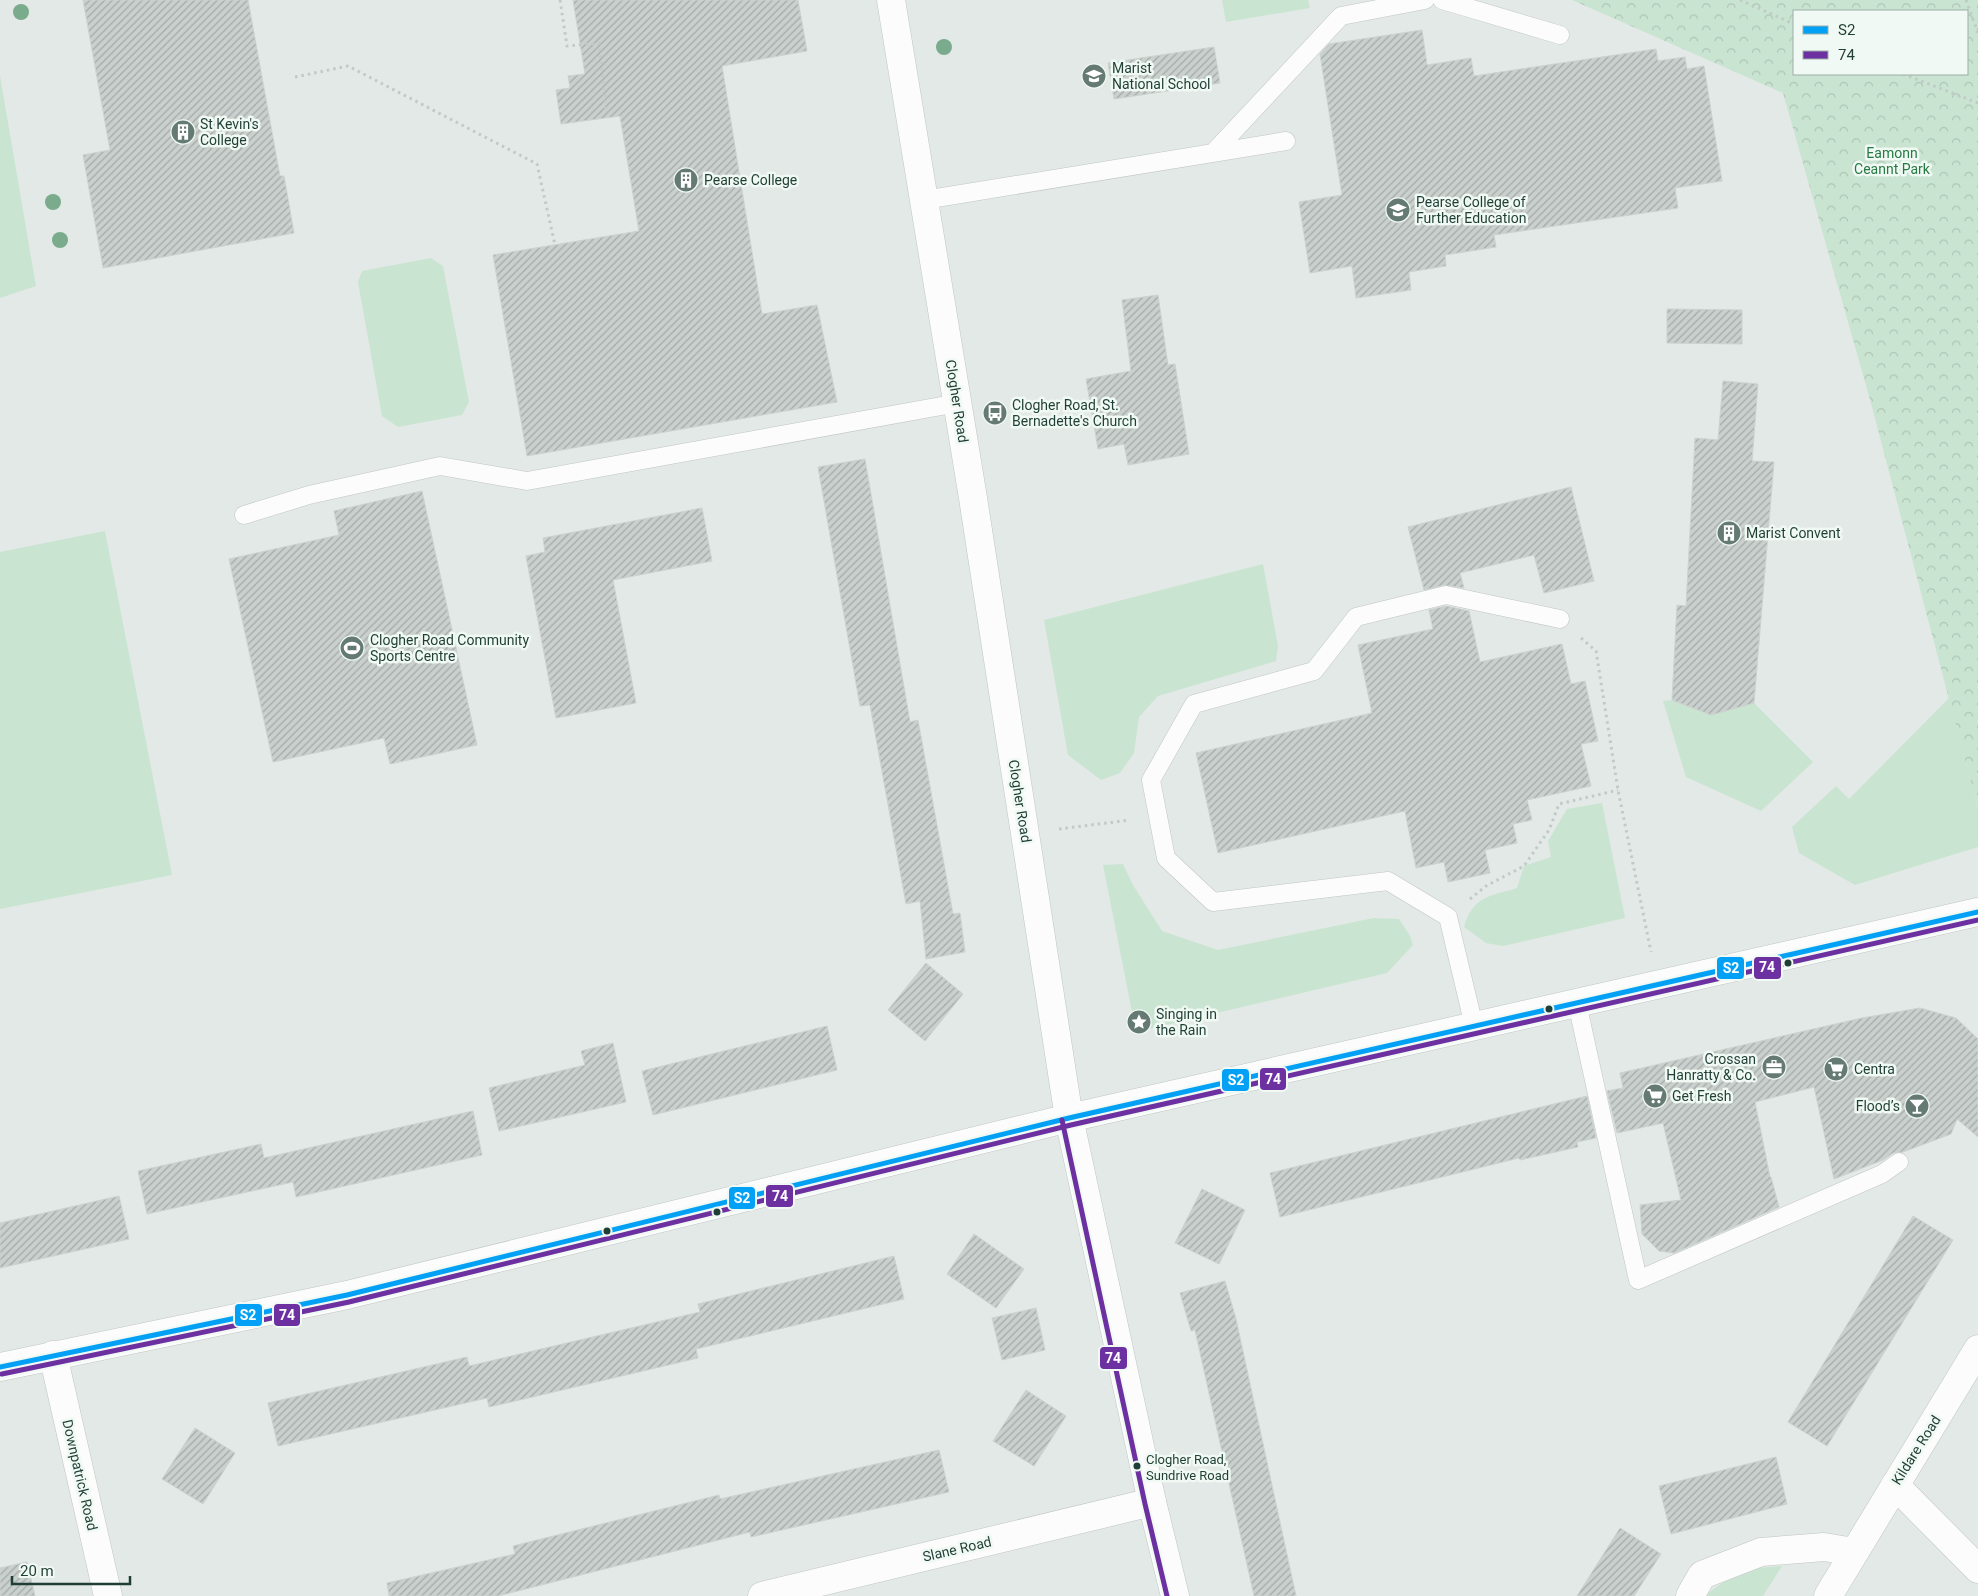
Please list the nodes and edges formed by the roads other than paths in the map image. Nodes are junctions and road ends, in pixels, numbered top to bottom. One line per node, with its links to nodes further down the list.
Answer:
1 (891, 0): 7 (street, Clogher Road)
2 (1425, 0): 6 (lane)
3 (1442, 0): 4 (lane)
4 (1560, 35)
5 (1286, 141): 6 (lane)
6 (1213, 152): 7 (lane)
7 (924, 200): 8 (street, Clogher Road)
8 (958, 403): 9 (lane); 14 (street, Clogher Road)
9 (244, 515)
10 (1560, 619): 13 (lane)
11 (1978, 912): 12 (street)
12 (1577, 1003): 13 (street); 15 (lane)
13 (1474, 1026): 14 (street)
14 (1069, 1118): 17 (street); 20 (street, Clogher Road)
15 (1899, 1162)
16 (1978, 1349): 19 (street, Kildare Road)
17 (53, 1354): 18 (street); 23 (street, Downpatrick Road)
18 (0, 1367)
19 (1895, 1485): 21 (street, Kildare Road); 22 (street)
20 (1152, 1502): 24 (street, Slane Road); 25 (street, Clogher Road)
21 (1854, 1552): 26 (street); 27 (street, Kildare Road)
22 (1978, 1569)
23 (108, 1596)
24 (762, 1596)
25 (1175, 1596)
26 (1690, 1596)
27 (1828, 1596)

